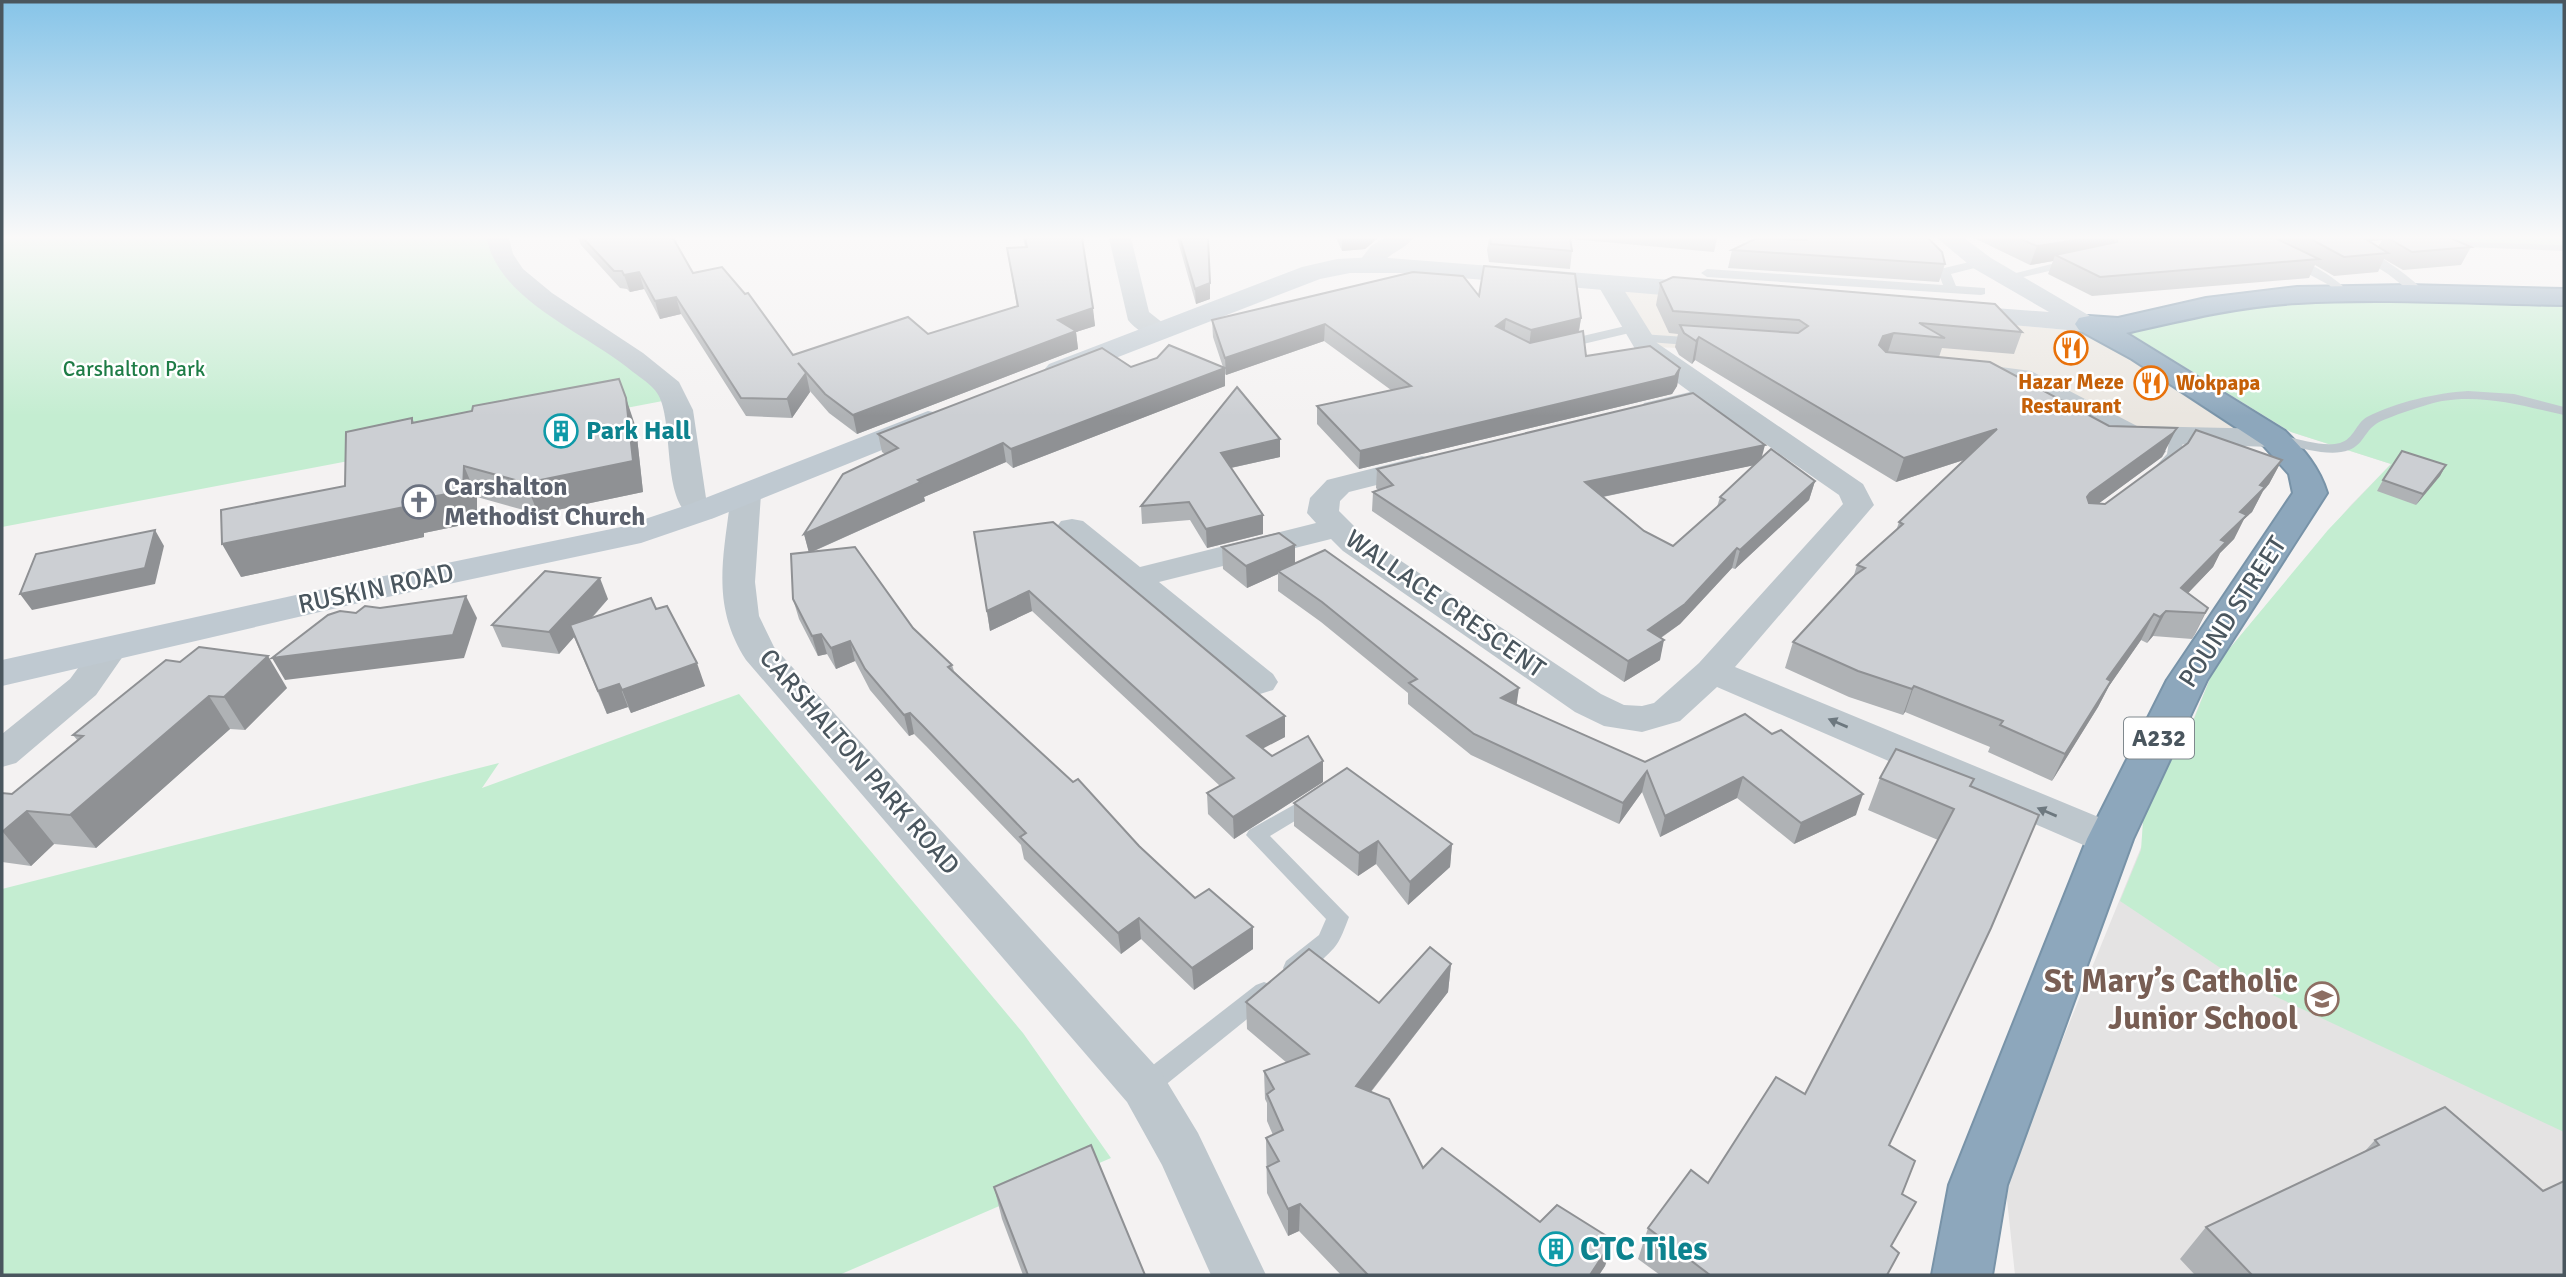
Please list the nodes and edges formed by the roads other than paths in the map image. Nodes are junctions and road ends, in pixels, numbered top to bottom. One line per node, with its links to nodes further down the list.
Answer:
1 (543, 298): 24 (street)
2 (1134, 298): 9 (street)
3 (1247, 298): 9 (main road)
4 (1617, 298): 10 (street, WALLACE CRESCENT)
5 (1787, 298): 8 (main road)
6 (2042, 298): 8 (main road)
7 (2272, 298): 8 (highway)
8 (2089, 324): 20 (highway, POUND STREET / A232)
9 (1160, 331): 14 (main road)
10 (1638, 333): 11 (lane); 12 (lane); 15 (street, WALLACE CRESCENT)
11 (1710, 343)
12 (1554, 347)
13 (1942, 369): 19 (street)
14 (1031, 380)
15 (1711, 395): 18 (street); 29 (street, WALLACE CRESCENT)
16 (954, 410): 23 (main road)
17 (2564, 411): 20 (lane)
18 (1631, 414)
19 (2177, 435): 20 (street); 22 (lane)
20 (2274, 438): 34 (highway, POUND STREET / A232)
21 (1445, 460): 26 (street, WALLACE CRESCENT)
22 (2150, 476)
23 (746, 494): 24 (main road, RUSKIN ROAD); 35 (street, CARSHALTON PARK ROAD)
24 (702, 511): 28 (main road, RUSKIN ROAD)
25 (1072, 528): 27 (street)
26 (1335, 528): 27 (street); 29 (street, WALLACE CRESCENT)
27 (1134, 578): 31 (street)
28 (110, 649): 30 (main road, RUSKIN ROAD); 32 (street)
29 (1712, 671): 34 (street, one-way to 29)
30 (2, 673)
31 (1260, 682)
32 (2, 754)
33 (1306, 805): 35 (lane)
34 (2110, 839): 37 (highway, POUND STREET / A232)
35 (1144, 1087): 36 (street, CARSHALTON PARK ROAD)
36 (1240, 1275)
37 (1962, 1275)

